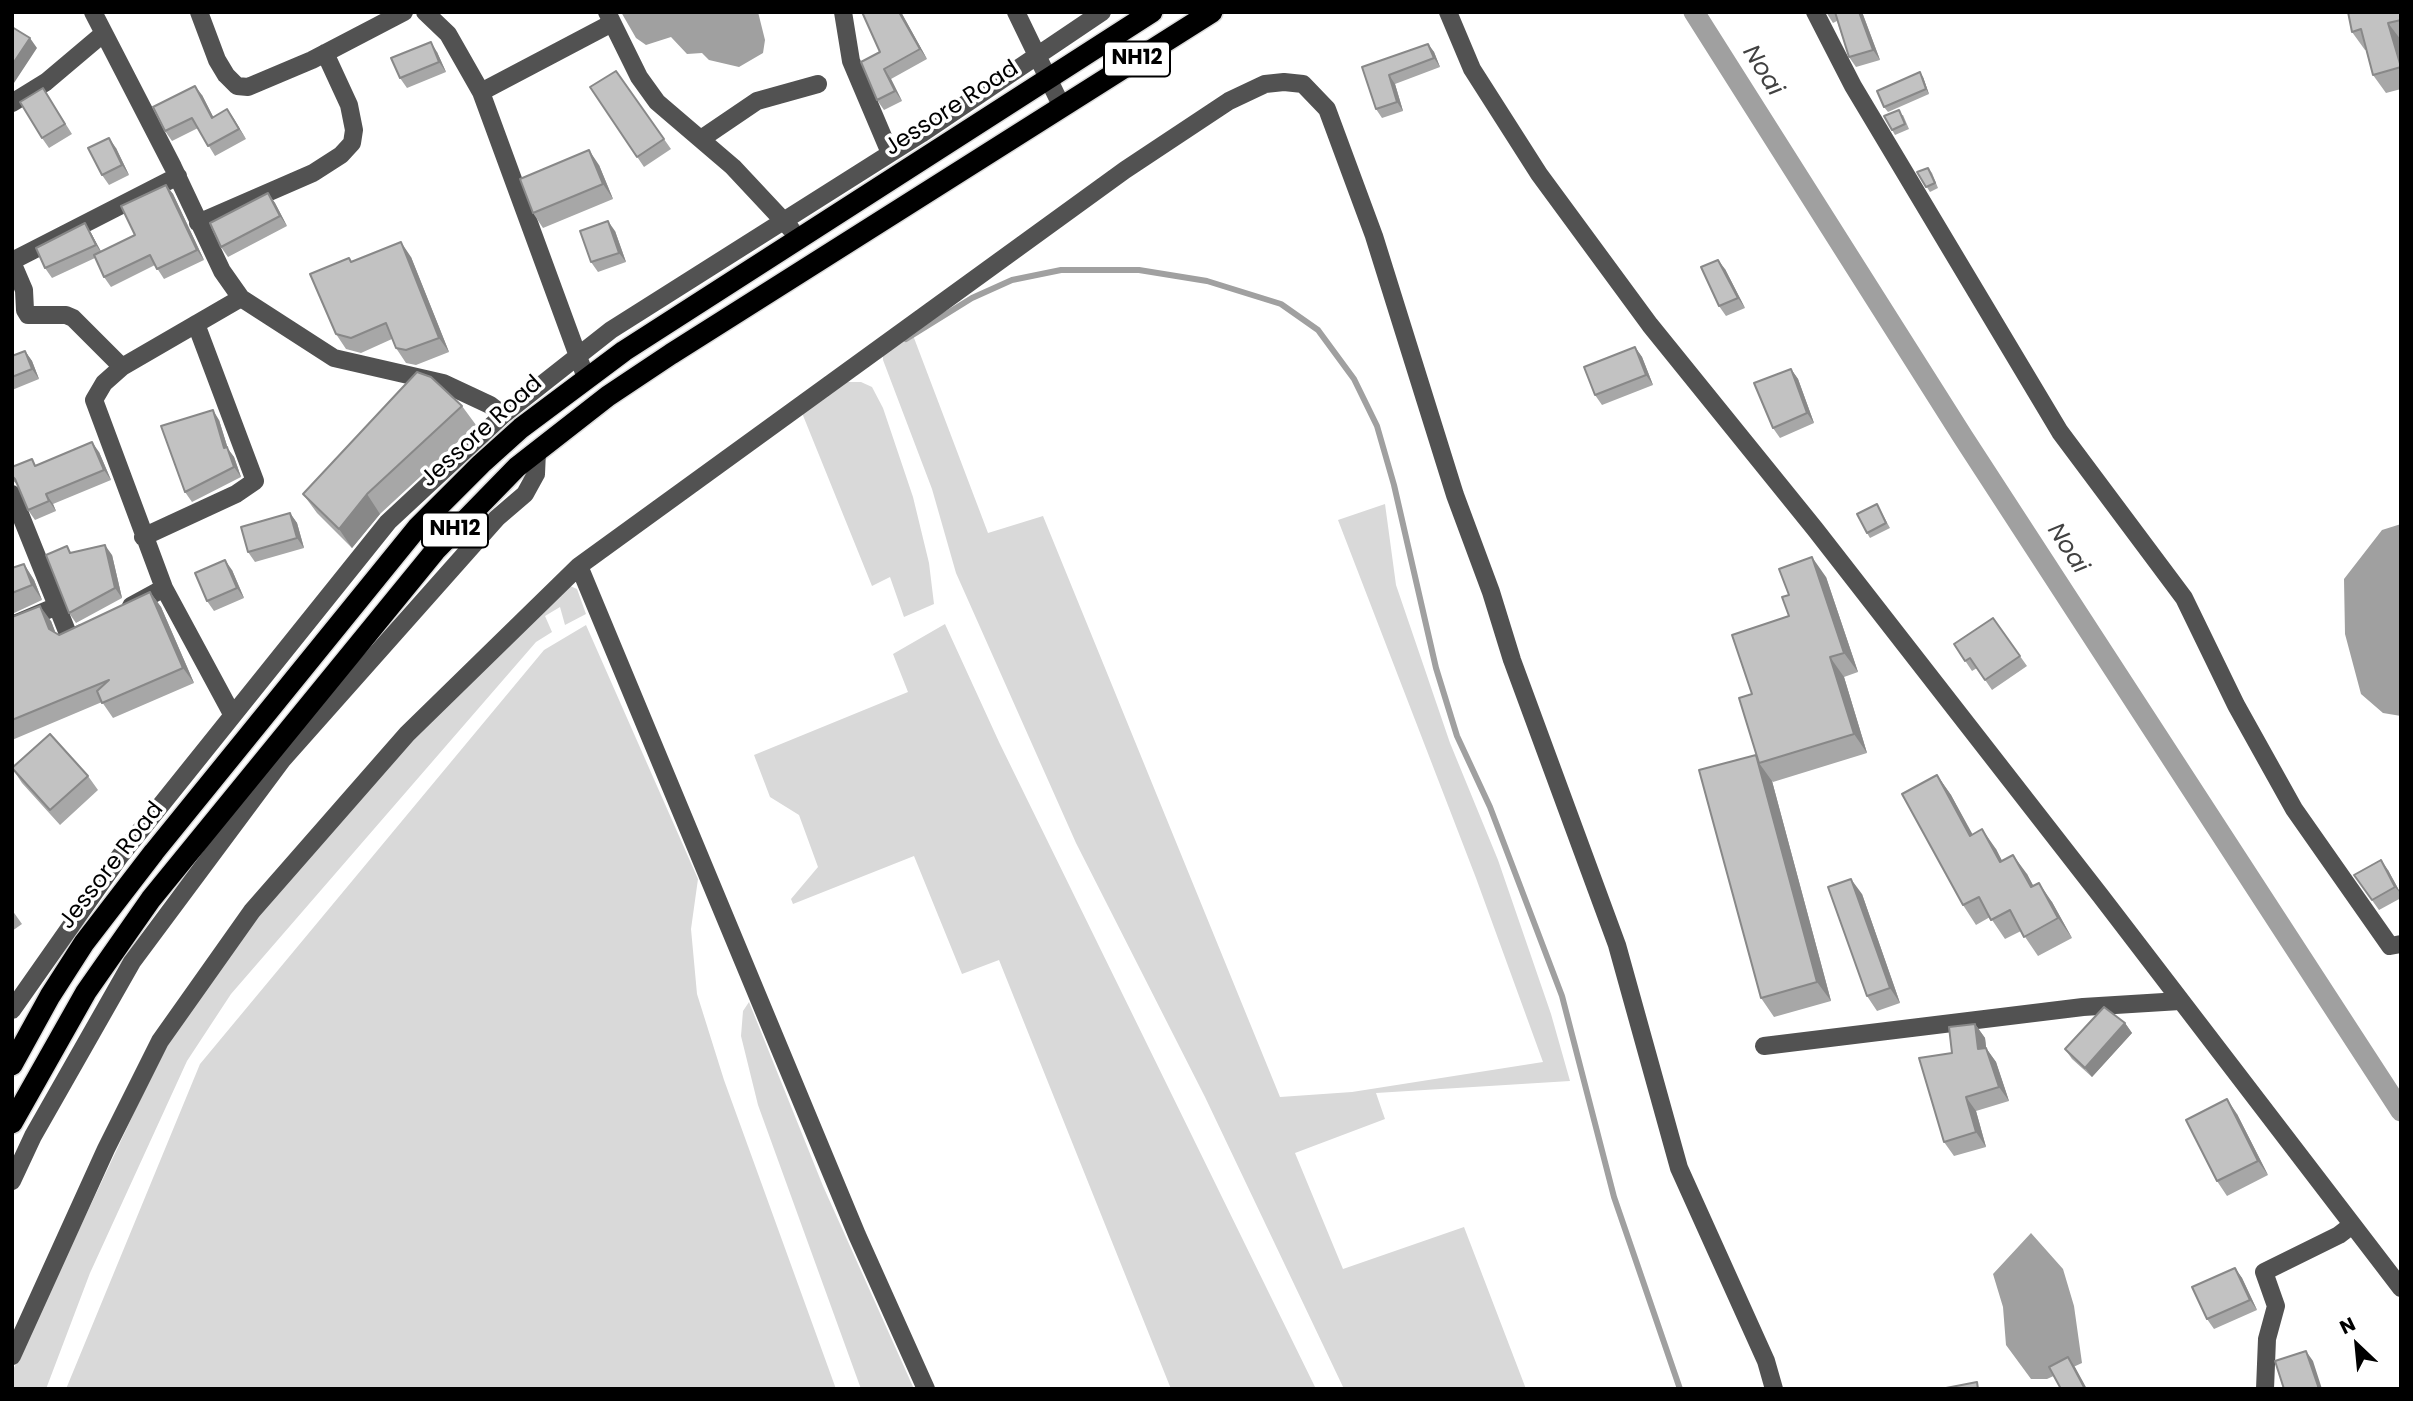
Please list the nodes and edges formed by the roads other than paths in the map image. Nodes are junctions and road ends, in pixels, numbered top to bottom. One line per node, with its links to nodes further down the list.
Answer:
1 (93, 12): 13 (street)
2 (199, 12): 14 (street)
3 (404, 12): 14 (street)
4 (425, 12): 18 (street)
5 (843, 12): 22 (street)
6 (1016, 12): 15 (street)
7 (1102, 12): 15 (street)
8 (1152, 12): 16 (highway, Jessore Road / NH12)
9 (1212, 12): 20 (highway, NH12)
10 (1448, 12): 45 (street)
11 (1815, 12): 44 (street)
12 (610, 18): 18 (street); 21 (street)
13 (104, 33): 19 (street); 23 (street)
14 (325, 53): 25 (street)
15 (1035, 56): 16 (street); 22 (street)
16 (1048, 78): 20 (street); 26 (highway, Jessore Road / NH12)
17 (818, 84): 21 (street)
18 (481, 92): 30 (street)
19 (12, 103)
20 (1062, 105): 34 (highway, NH12)
21 (701, 139): 24 (street)
22 (890, 153): 24 (street)
23 (178, 176): 25 (street); 27 (street)
24 (782, 222): 26 (street); 30 (street)
25 (198, 223): 28 (street)
26 (802, 238): 32 (highway, Jessore Road / NH12)
27 (12, 261): 31 (street)
28 (241, 298): 29 (street); 33 (street)
29 (196, 324): 31 (street); 36 (street)
30 (578, 355): 32 (street); 33 (street)
31 (122, 367): 36 (street)
32 (586, 378): 47 (highway, Jessore Road / NH12)
33 (502, 415): 43 (street)
34 (537, 451): 50 (highway, NH12); 51 (street)
35 (12, 494): 39 (street)
36 (143, 537): 38 (street)
37 (579, 566): 54 (street); 55 (street); 56 (street)
38 (164, 588): 40 (street); 43 (street)
39 (57, 606): 41 (street); 42 (street)
40 (117, 614)
41 (12, 625)
42 (94, 626)
43 (232, 714): 46 (street)
44 (2401, 944)
45 (2180, 1001): 48 (street); 52 (street)
46 (12, 1010)
47 (20, 1038): 49 (highway, Jessore Road / NH12)
48 (1764, 1046)
49 (12, 1065)
50 (12, 1123)
51 (12, 1181)
52 (2352, 1225): 53 (street); 57 (street)
53 (2401, 1287)
54 (12, 1356)
55 (926, 1389)
56 (1774, 1389)
57 (2265, 1389)

